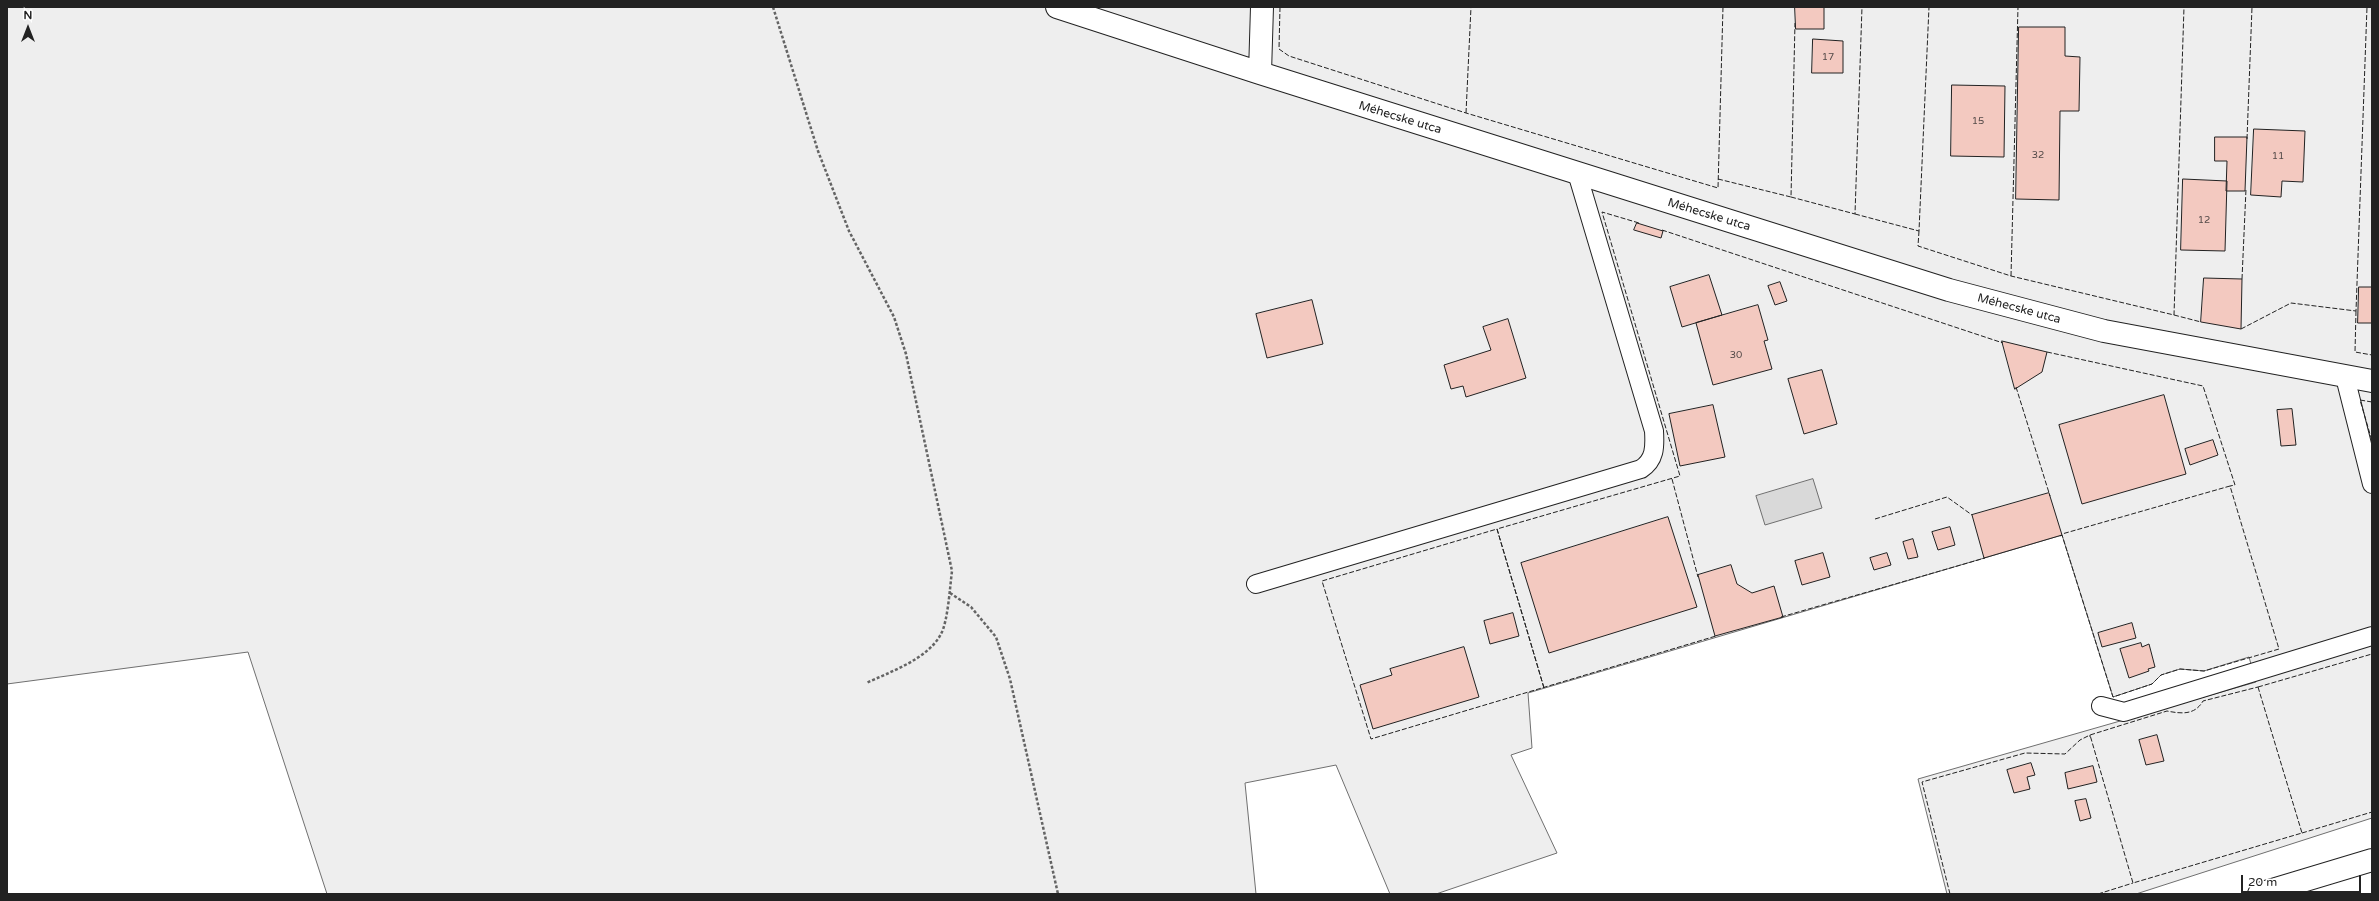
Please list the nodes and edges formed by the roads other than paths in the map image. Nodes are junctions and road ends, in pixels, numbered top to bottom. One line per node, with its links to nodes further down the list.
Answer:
1 (1057, 7): 3 (street, Méhecske utca)
2 (1262, 7): 4 (street)
3 (1099, 14): 4 (street, Méhecske utca)
4 (1260, 73): 5 (street, Méhecske utca)
5 (1577, 173): 6 (street, Méhecske utca); 9 (lane)
6 (2345, 377): 7 (street, Méhecske utca); 8 (lane)
7 (2372, 382)
8 (2372, 484)
9 (1256, 584)
10 (2372, 636): 11 (lane)
11 (2100, 706)
12 (2372, 860): 13 (street)
13 (2259, 894)

